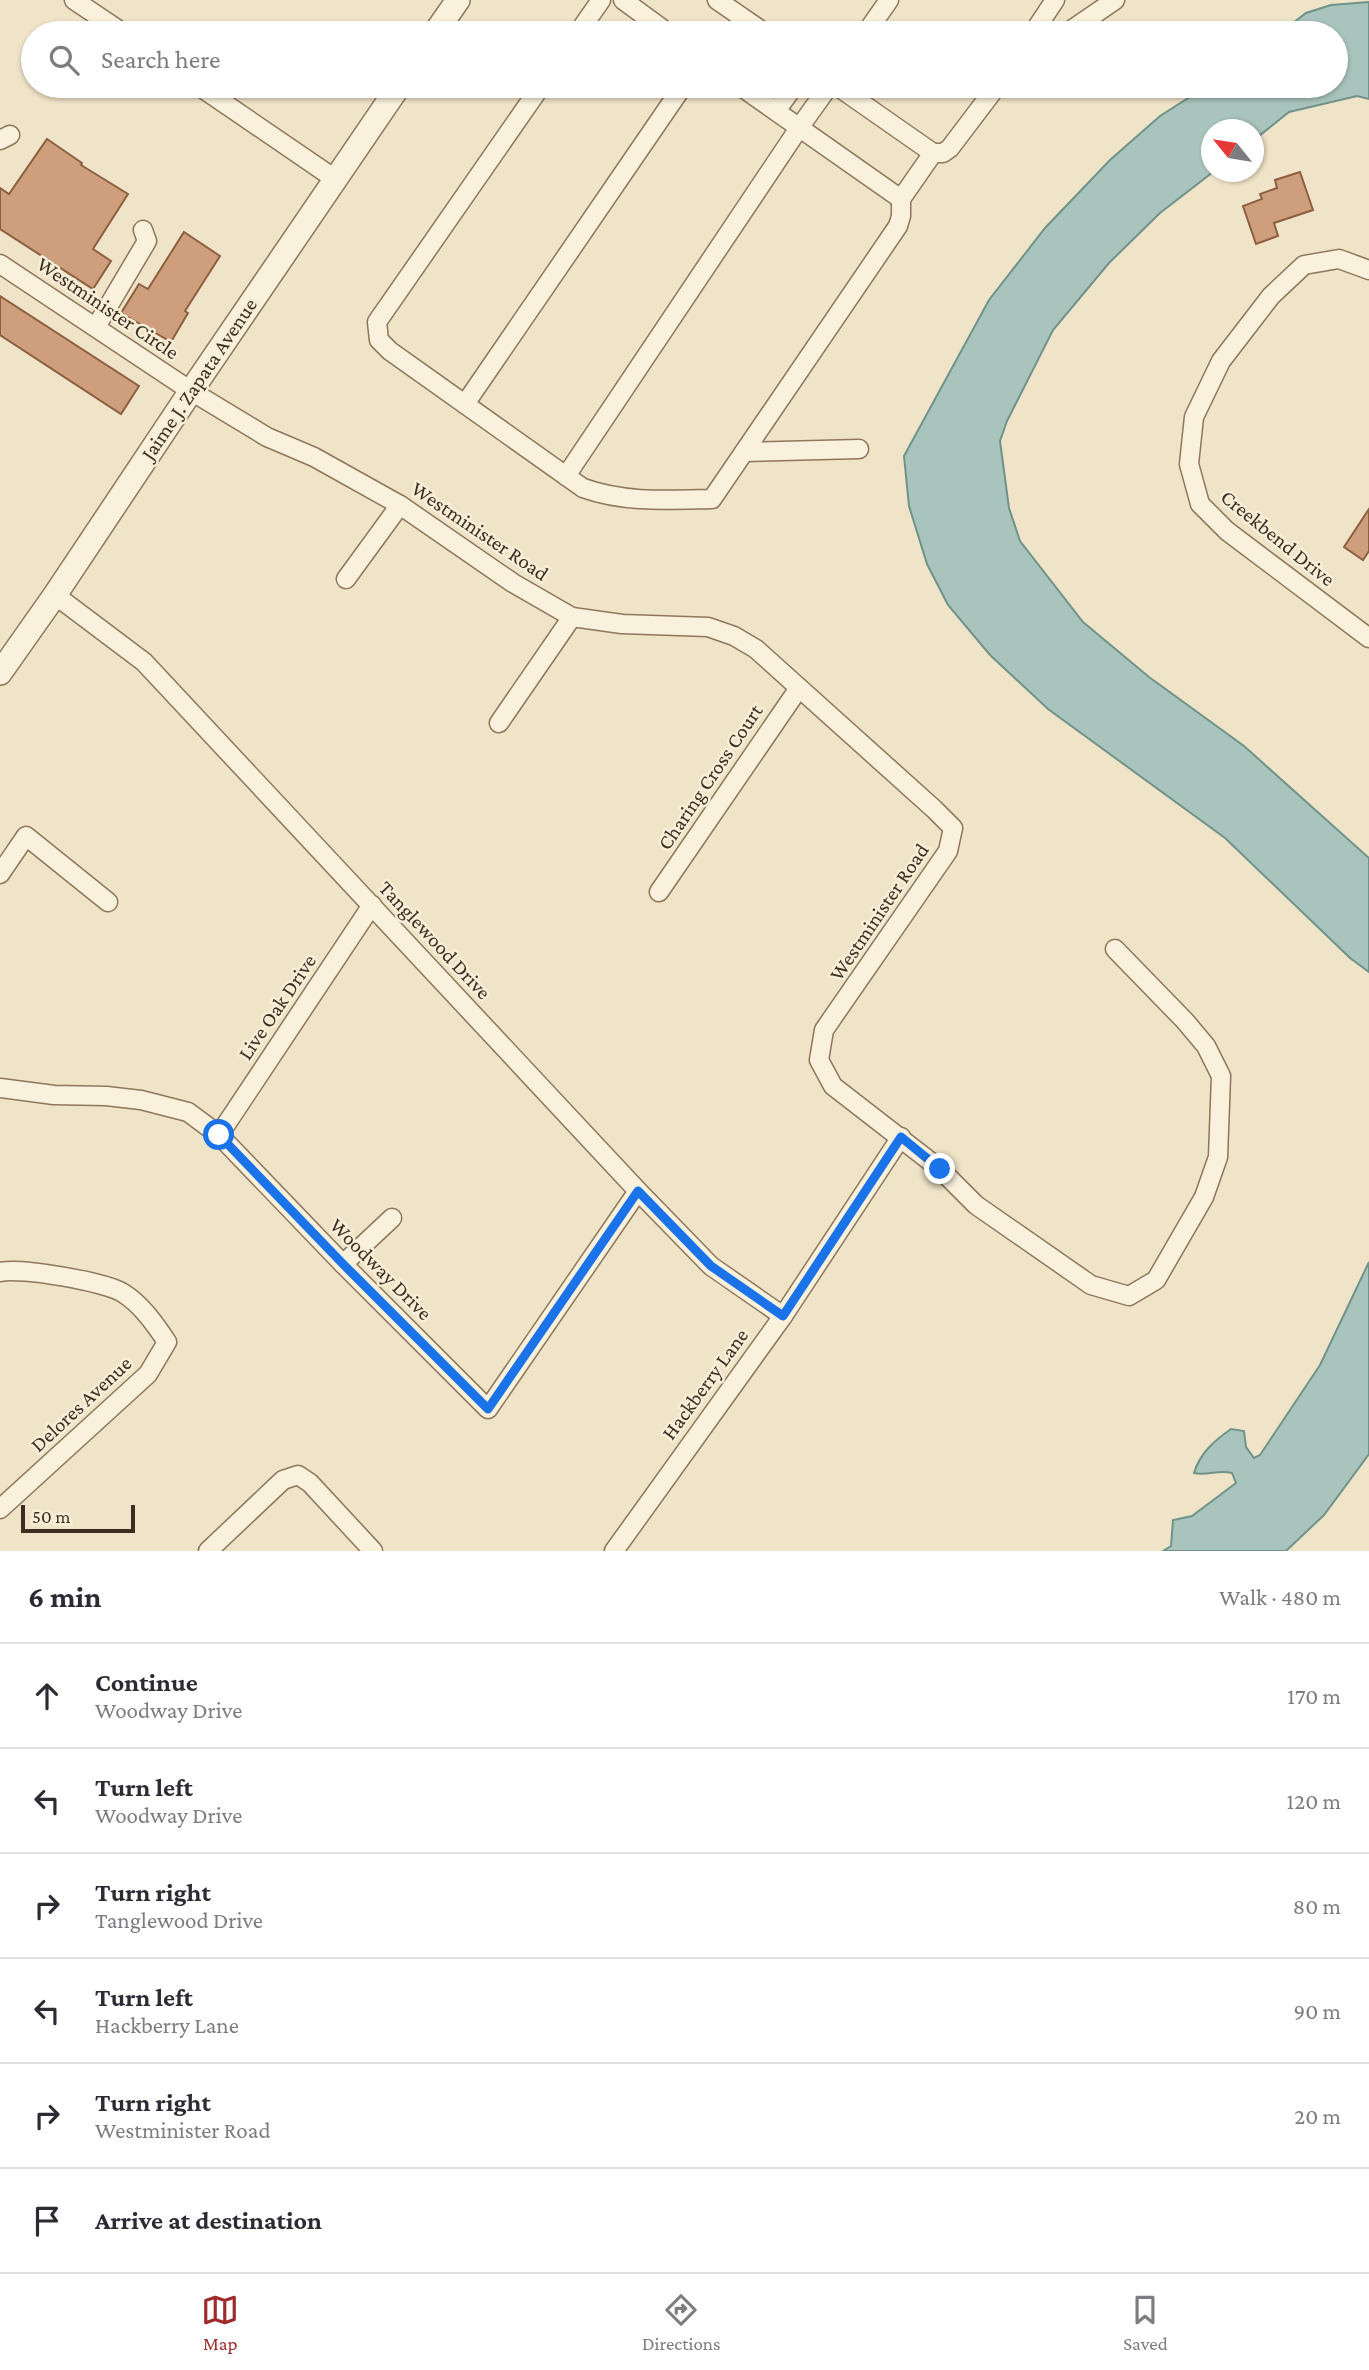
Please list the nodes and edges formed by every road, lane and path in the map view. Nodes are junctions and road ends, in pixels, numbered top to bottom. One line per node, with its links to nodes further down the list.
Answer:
1 (74, 0): 10 (street)
2 (457, 0): 11 (street)
3 (601, 0): 12 (street)
4 (624, 0): 13 (street)
5 (717, 0): 9 (street)
6 (889, 0): 15 (street)
7 (1055, 0): 16 (street)
8 (1115, 0): 17 (street)
9 (738, 6): 14 (street)
10 (105, 21)
11 (443, 21)
12 (586, 21)
13 (652, 21)
14 (753, 21)
15 (874, 21)
16 (1041, 21)
17 (1084, 21)
18 (217, 98): 30 (street)
19 (391, 98): 30 (street, Jaime J. Zapata Avenue)
20 (533, 98): 37 (street)
21 (676, 98): 37 (street)
22 (757, 98): 27 (street)
23 (785, 98): 27 (street)
24 (820, 98): 28 (street)
25 (854, 98): 29 (street)
26 (988, 98): 29 (street)
27 (776, 111): 28 (street)
28 (799, 128): 31 (street); 40 (street)
29 (933, 153): 31 (street)
30 (335, 179): 36 (street, Jaime J. Zapata Avenue)
31 (901, 199): 39 (street)
32 (143, 230): 35 (street)
33 (0, 264): 35 (street, Westminister Circle)
34 (1369, 271): 45 (street, Creekbend Drive)
35 (96, 327): 36 (street, Westminister Circle)
36 (191, 391): 41 (street, Westminister Road); 43 (street, Jaime J. Zapata Avenue)
37 (465, 404): 40 (street)
38 (859, 449): 39 (street)
39 (744, 452): 40 (street)
40 (566, 476)
41 (400, 505): 42 (street); 44 (street, Westminister Road)
42 (346, 579)
43 (55, 595): 46 (street, Jaime J. Zapata Avenue); 52 (street, Tanglewood Drive)
44 (572, 617): 47 (street, Westminister Road); 48 (street)
45 (1369, 638)
46 (0, 673)
47 (799, 688): 50 (street, Charing Cross Court); 56 (street, Westminister Road)
48 (499, 723)
49 (0, 874): 51 (street)
50 (659, 892)
51 (108, 902)
52 (372, 905): 55 (street, Live Oak Drive); 57 (street, Tanglewood Drive)
53 (1115, 949): 56 (street, Westminister Road)
54 (0, 1088): 55 (street, Woodway Drive)
55 (219, 1135): 59 (street, Woodway Drive)
56 (901, 1137): 61 (street, Hackberry Lane)
57 (638, 1191): 59 (street, Woodway Drive); 61 (street, Tanglewood Drive)
58 (392, 1218): 59 (street)
59 (343, 1264)
60 (0, 1272): 62 (street, Delores Avenue)
61 (783, 1316): 65 (street, Hackberry Lane)
62 (0, 1509)
63 (208, 1551): 64 (street)
64 (373, 1551)
65 (614, 1551)

